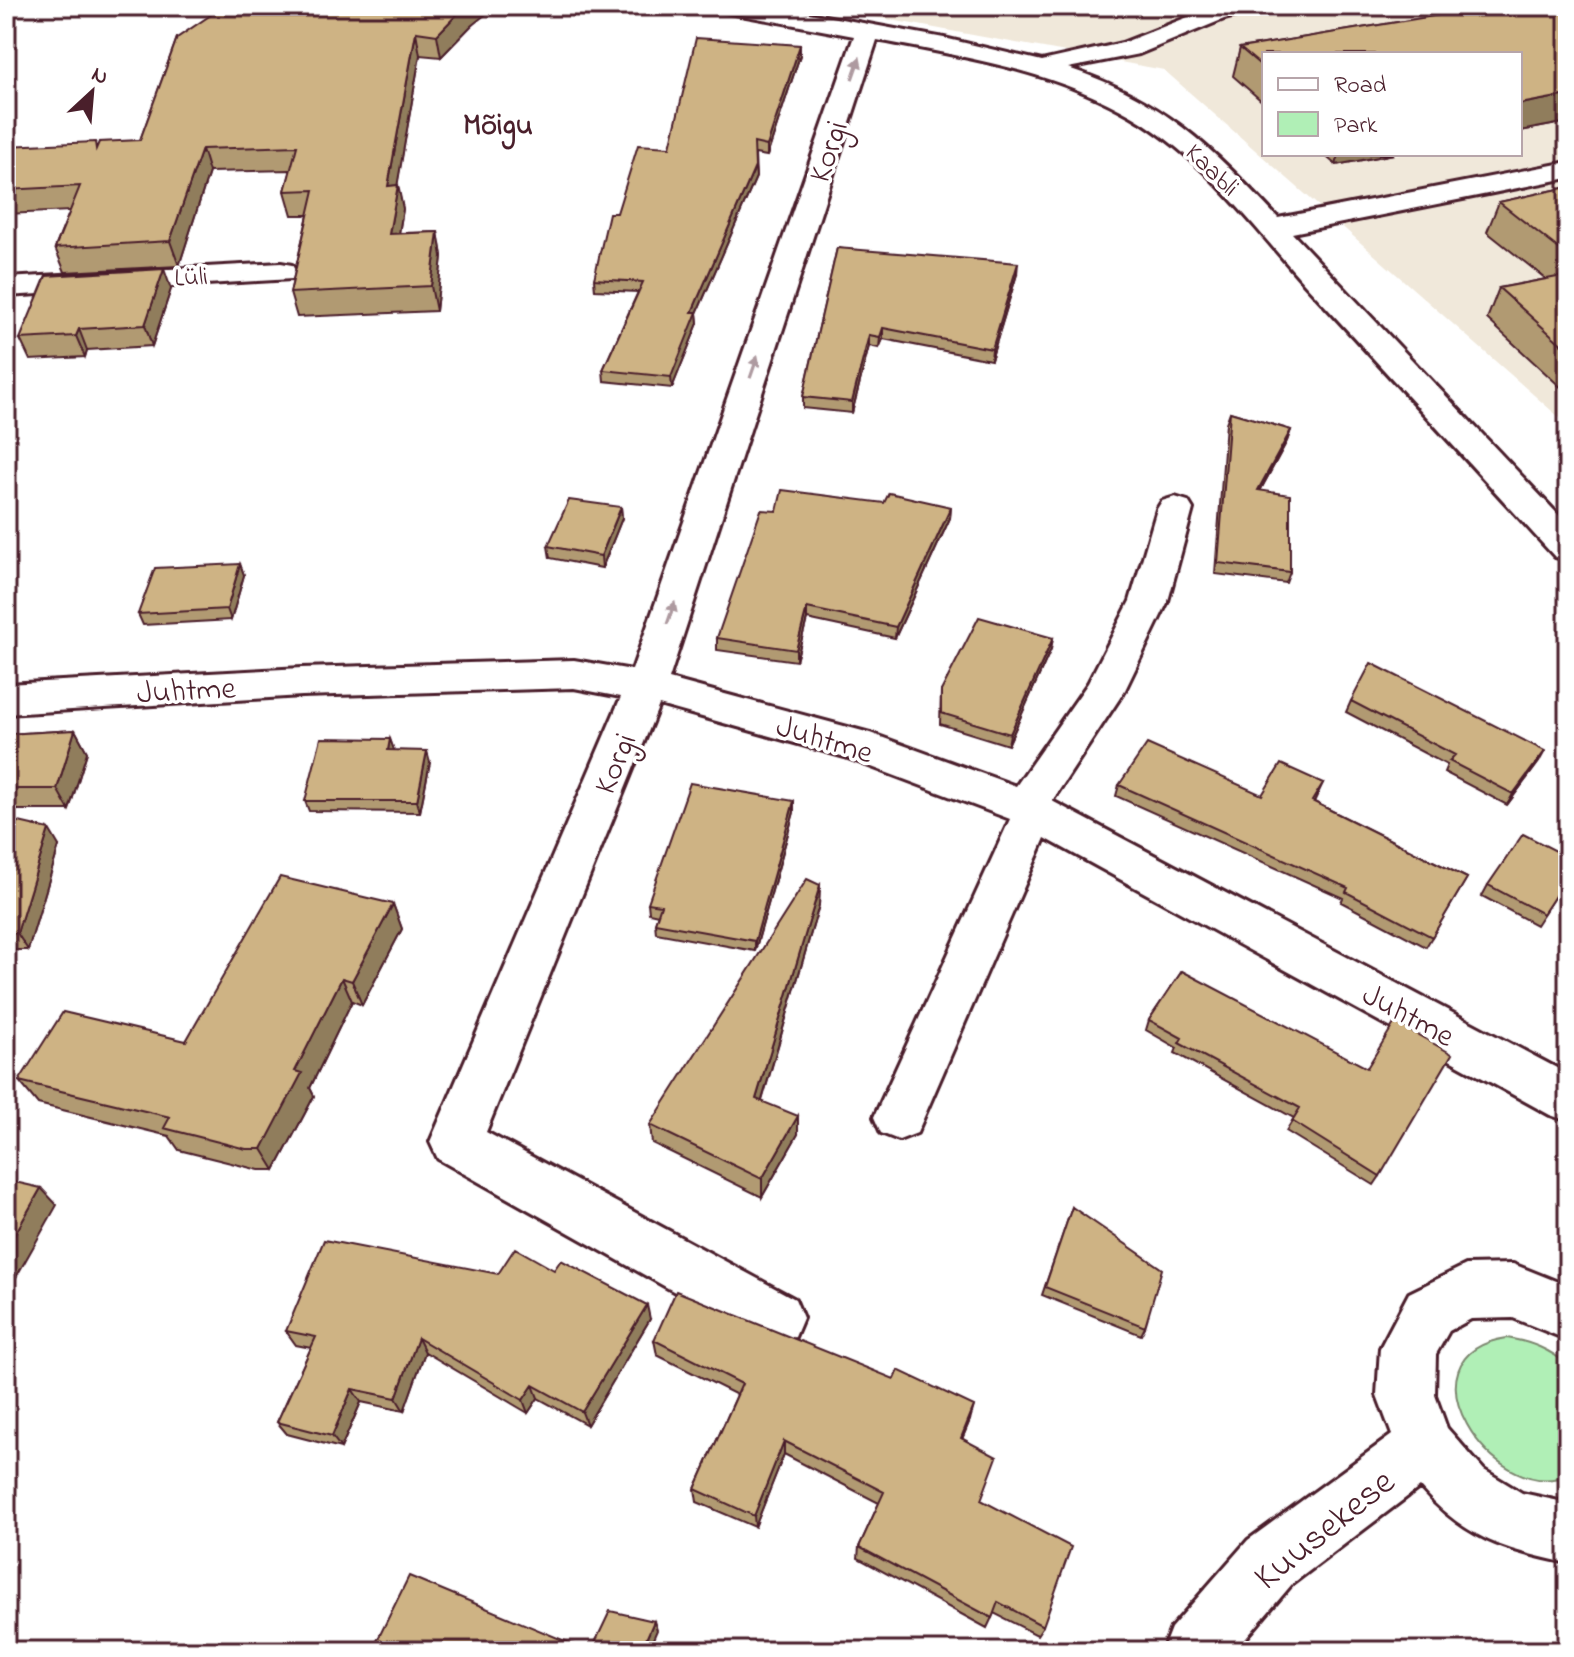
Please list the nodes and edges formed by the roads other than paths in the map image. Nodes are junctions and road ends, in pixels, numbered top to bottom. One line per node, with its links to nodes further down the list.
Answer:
1 (730, 6): 3 (street, Kaabli)
2 (1246, 6): 4 (street)
3 (868, 31): 4 (street, Kaabli); 11 (street, Korgi, one-way to 3)
4 (1046, 68): 6 (street, Kaabli)
5 (1568, 170): 6 (street)
6 (1271, 228): 10 (street, Kaabli)
7 (281, 272): 8 (street, Lüli)
8 (6, 287)
9 (1175, 509): 13 (street)
10 (1568, 548)
11 (646, 687): 12 (street, Juhtme); 13 (street, Juhtme); 17 (street, Korgi)
12 (6, 699)
13 (1029, 810): 14 (street, Juhtme); 15 (street)
14 (1568, 1099)
15 (899, 1117)
16 (1566, 1305): 18 (street)
17 (775, 1318)
18 (1425, 1447): 19 (street); 20 (street, Kuusekese)
19 (1568, 1533)
20 (1194, 1651)

